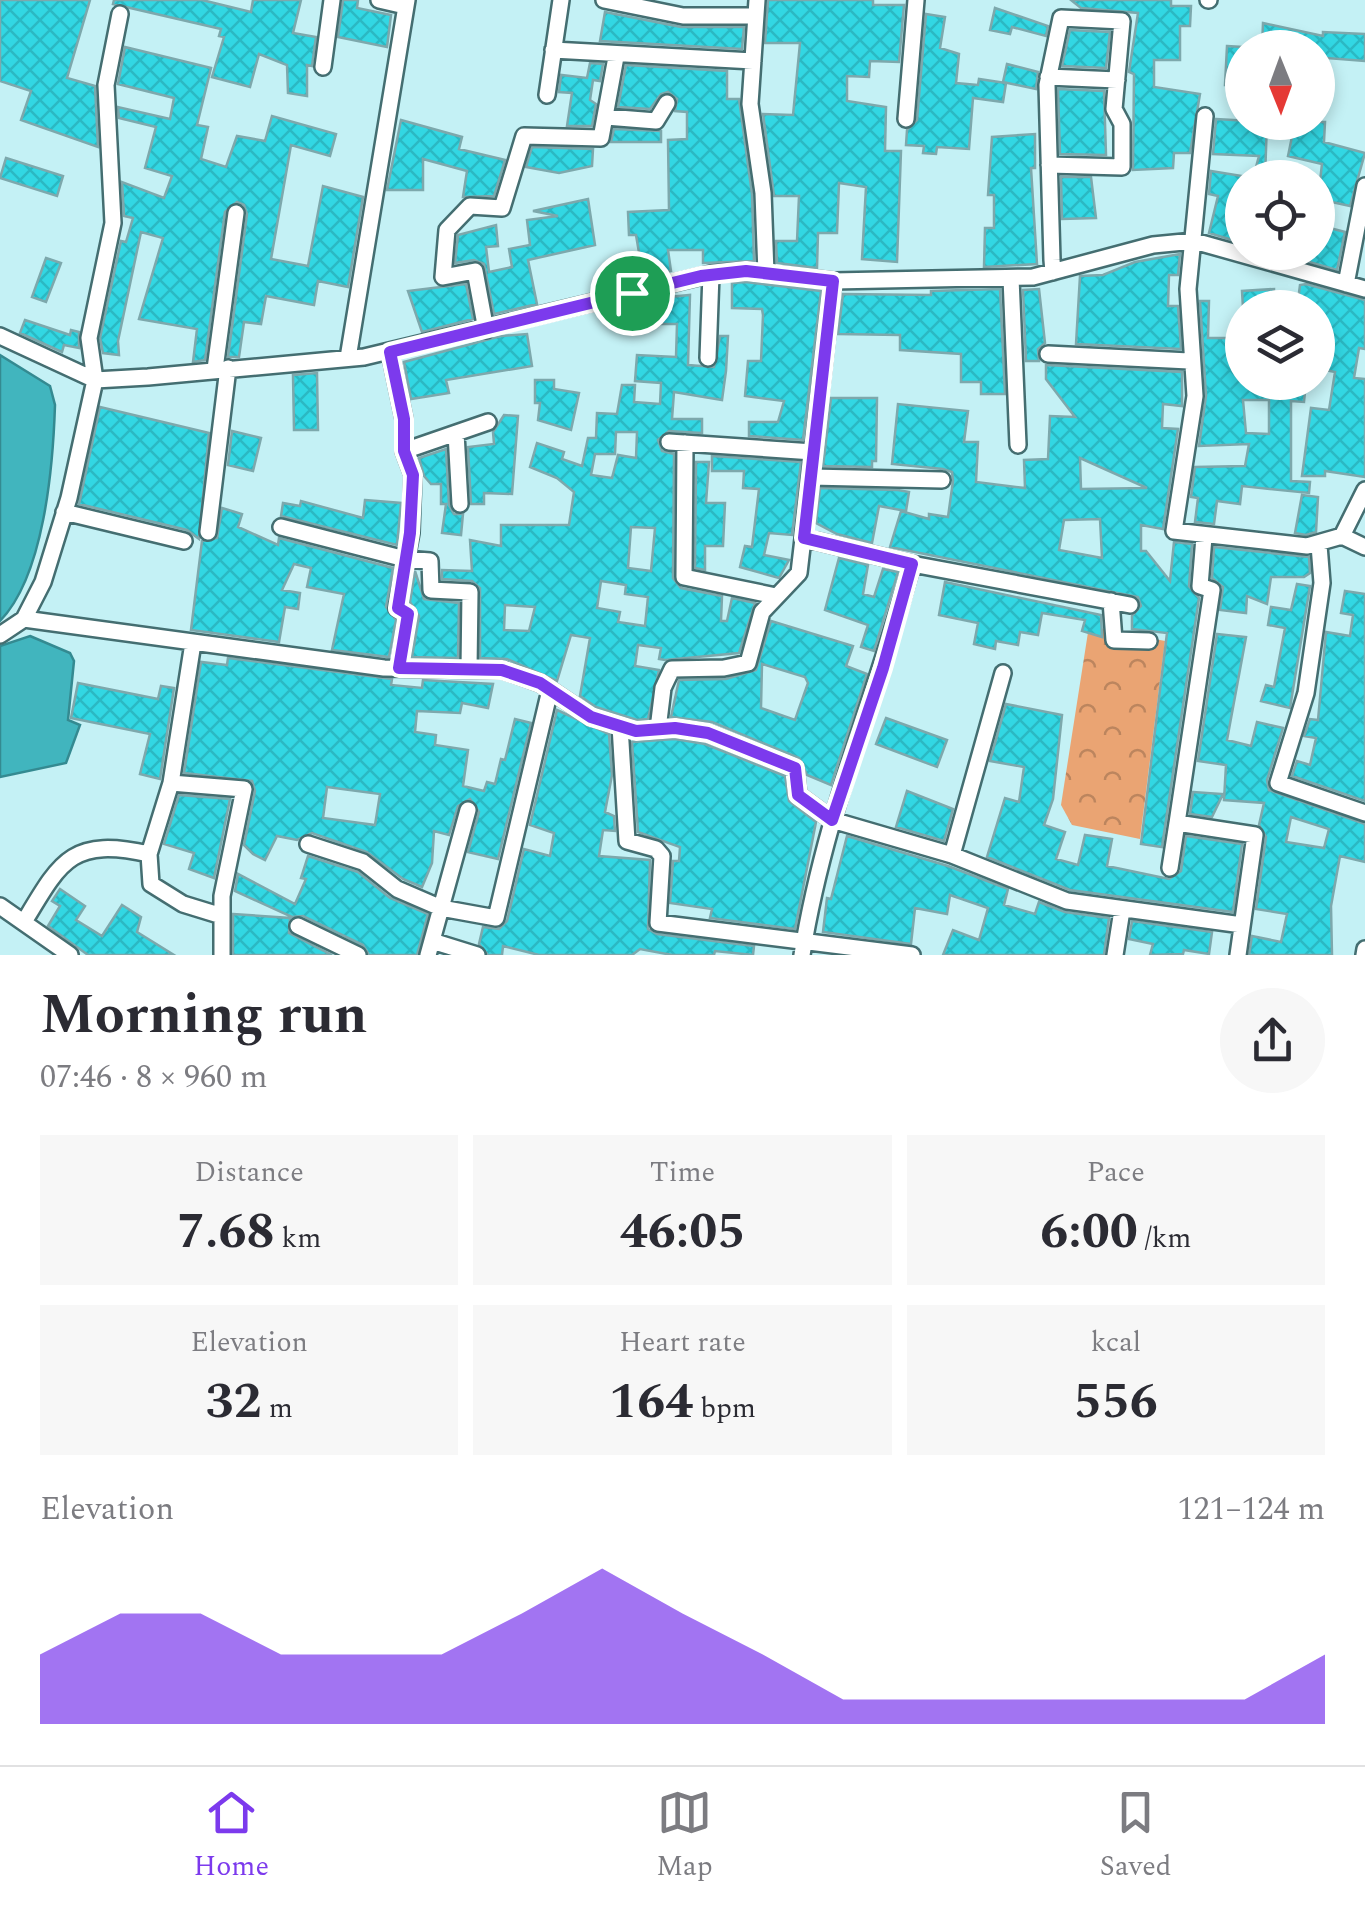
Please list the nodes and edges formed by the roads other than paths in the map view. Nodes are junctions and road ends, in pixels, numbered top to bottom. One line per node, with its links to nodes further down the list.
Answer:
1 (332, 0): 12 (street)
2 (379, 0): 6 (street)
3 (560, 0): 9 (street)
4 (604, 0): 7 (street)
5 (916, 0): 19 (street)
6 (406, 3): 35 (street)
7 (756, 8): 11 (street)
8 (120, 14): 39 (street)
9 (553, 50): 10 (street); 15 (street)
10 (616, 57): 11 (street); 17 (street)
11 (753, 62): 24 (street)
12 (323, 68)
13 (1048, 76): 14 (street); 14 (street); 20 (street)
14 (1116, 80): 20 (street)
15 (546, 95)
16 (666, 103): 17 (street)
17 (606, 116): 31 (street)
18 (1205, 116): 23 (street)
19 (906, 119)
20 (1049, 165): 25 (street)
21 (1365, 186): 29 (street)
22 (236, 213): 38 (street)
23 (1194, 241): 25 (street); 29 (street); 37 (street)
24 (766, 272): 26 (street); 28 (street)
25 (1052, 272): 27 (street)
26 (711, 274): 31 (street); 36 (street)
27 (1011, 278): 28 (street); 42 (street)
28 (833, 281): 44 (street)
29 (1346, 284): 30 (street)
30 (1365, 289)
31 (486, 330): 33 (street)
32 (0, 336): 39 (street)
33 (390, 352): 35 (street); 43 (street)
34 (1048, 354): 37 (street)
35 (348, 358): 38 (street)
36 (708, 358)
37 (1190, 361): 53 (street)
38 (222, 368): 39 (street); 51 (street)
39 (96, 380): 49 (street)
40 (488, 422): 41 (street)
41 (456, 432): 43 (street); 48 (street)
42 (1018, 445)
43 (404, 451): 58 (street)
44 (813, 452): 45 (street); 60 (street)
45 (810, 476): 46 (street); 54 (street)
46 (942, 480)
47 (1365, 490): 52 (street)
48 (460, 504)
49 (64, 512): 55 (street); 63 (street)
50 (281, 527): 58 (street)
51 (208, 532)
52 (1342, 536): 56 (street); 57 (street)
53 (1204, 537): 56 (street); 77 (street)
54 (804, 538): 59 (street); 60 (street)
55 (184, 541)
56 (1319, 545): 75 (street)
57 (1365, 548)
58 (405, 559): 67 (street); 68 (street)
59 (912, 564): 61 (street); 76 (street)
60 (776, 596): 72 (street)
61 (1110, 601): 62 (street); 65 (street)
62 (1130, 605)
63 (24, 619): 64 (street); 66 (street)
64 (0, 635)
65 (1148, 641)
66 (193, 643): 67 (street); 73 (street)
67 (399, 668): 68 (street)
68 (469, 669): 70 (street)
69 (1003, 673): 80 (street)
70 (550, 690): 71 (street); 83 (street)
71 (620, 726): 72 (street); 90 (street)
72 (658, 729): 76 (street)
73 (171, 782): 79 (street); 85 (street)
74 (468, 810): 83 (street)
75 (1365, 812)
76 (832, 820): 80 (street); 90 (street)
77 (1177, 823): 81 (street); 87 (street)
78 (308, 844): 83 (street)
79 (149, 854): 85 (street); 86 (street)
80 (952, 855): 84 (street)
81 (1170, 868)
82 (0, 906): 86 (street)
83 (441, 908): 89 (street)
84 (1122, 910): 87 (street); 96 (street)
85 (222, 916): 92 (street)
86 (24, 922): 91 (street)
87 (1242, 925): 97 (street)
88 (298, 926): 93 (street)
89 (430, 948): 94 (street)
90 (803, 949): 95 (street)
91 (70, 955)
92 (222, 955)
93 (358, 955)
94 (476, 955)
95 (912, 955)
96 (1115, 955)
97 (1238, 955)

